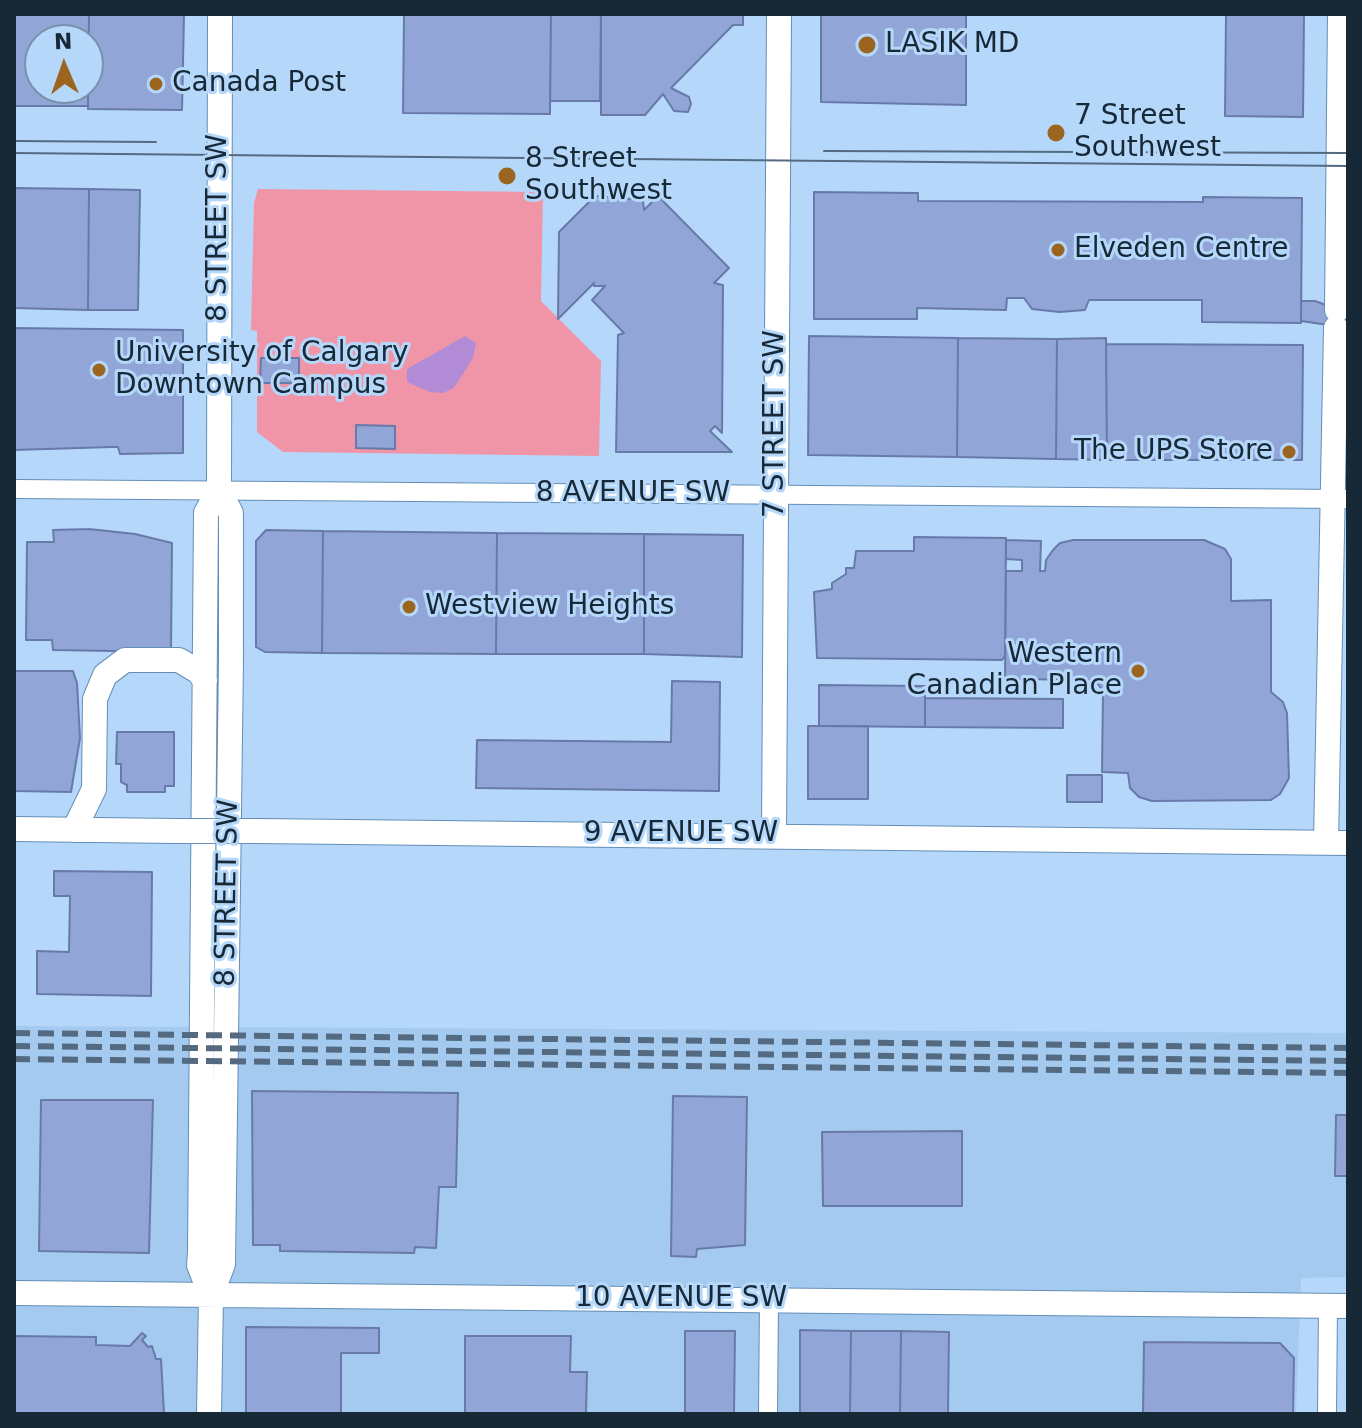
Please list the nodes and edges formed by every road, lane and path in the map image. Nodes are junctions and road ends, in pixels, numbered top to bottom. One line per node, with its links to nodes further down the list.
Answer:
1 (220, 14): 5 (main road, 8 STREET SW)
2 (779, 14): 6 (main road, 7 STREET SW)
3 (1340, 14): 7 (main road)
4 (14, 489): 5 (street, 8 AVENUE SW)
5 (219, 490): 6 (street, 8 AVENUE SW); 8 (main road, 8 STREET SW); 14 (main road, 8 STREET SW)
6 (775, 495): 7 (street, 8 AVENUE SW); 11 (main road, 7 STREET SW)
7 (1340, 499): 12 (main road)
8 (205, 681): 10 (main road); 14 (main road, 8 STREET SW)
9 (14, 829): 10 (main road, 9 AVENUE SW)
10 (74, 830): 11 (main road, 9 AVENUE SW, bridge)
11 (774, 835): 12 (main road, 9 AVENUE SW)
12 (1337, 842)
13 (14, 1293): 14 (main road, 10 AVENUE SW)
14 (211, 1296): 15 (main road, 10 AVENUE SW); 17 (main road, 8 STREET SW)
15 (769, 1299): 16 (main road, 10 AVENUE SW); 18 (street)
16 (1338, 1306): 19 (street)
17 (209, 1414)
18 (768, 1414)
19 (1327, 1414)

